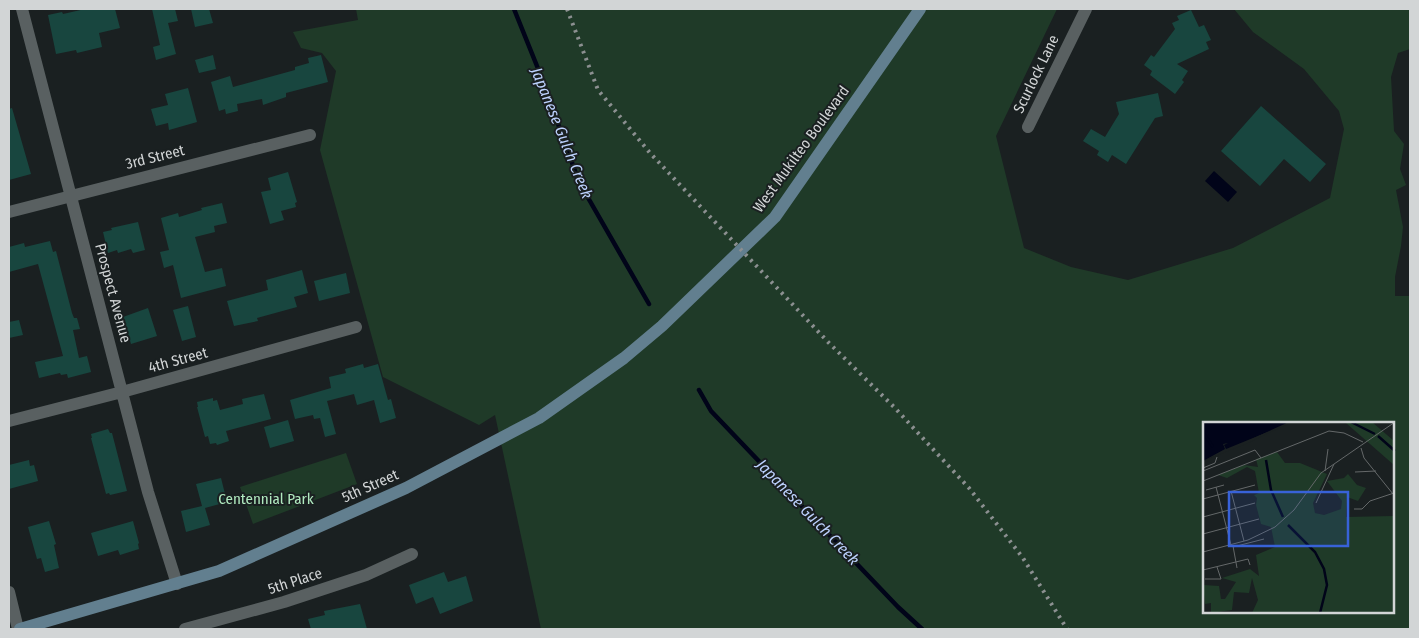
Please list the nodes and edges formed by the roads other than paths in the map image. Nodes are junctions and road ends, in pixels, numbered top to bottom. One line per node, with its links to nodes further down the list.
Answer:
1 (22, 9): 6 (street, Prospect Avenue)
2 (920, 9): 8 (main road, West Mukilteo Boulevard)
3 (1086, 9): 4 (street, Scurlock Lane)
4 (1028, 127)
5 (310, 135): 6 (street, 3rd Street)
6 (71, 196): 7 (street, 3rd Street); 10 (street, Prospect Avenue)
7 (9, 212)
8 (694, 296): 13 (main road, 5th Street)
9 (356, 327): 10 (street, 4th Street)
10 (122, 392): 11 (street, 4th Street); 13 (street, Prospect Avenue)
11 (9, 421)
12 (412, 554): 17 (street, 5th Place)
13 (178, 584): 15 (main road, 5th Street)
14 (9, 592): 16 (street)
15 (40, 626): 16 (main road, 5th Street)
16 (19, 629)
17 (185, 629)

